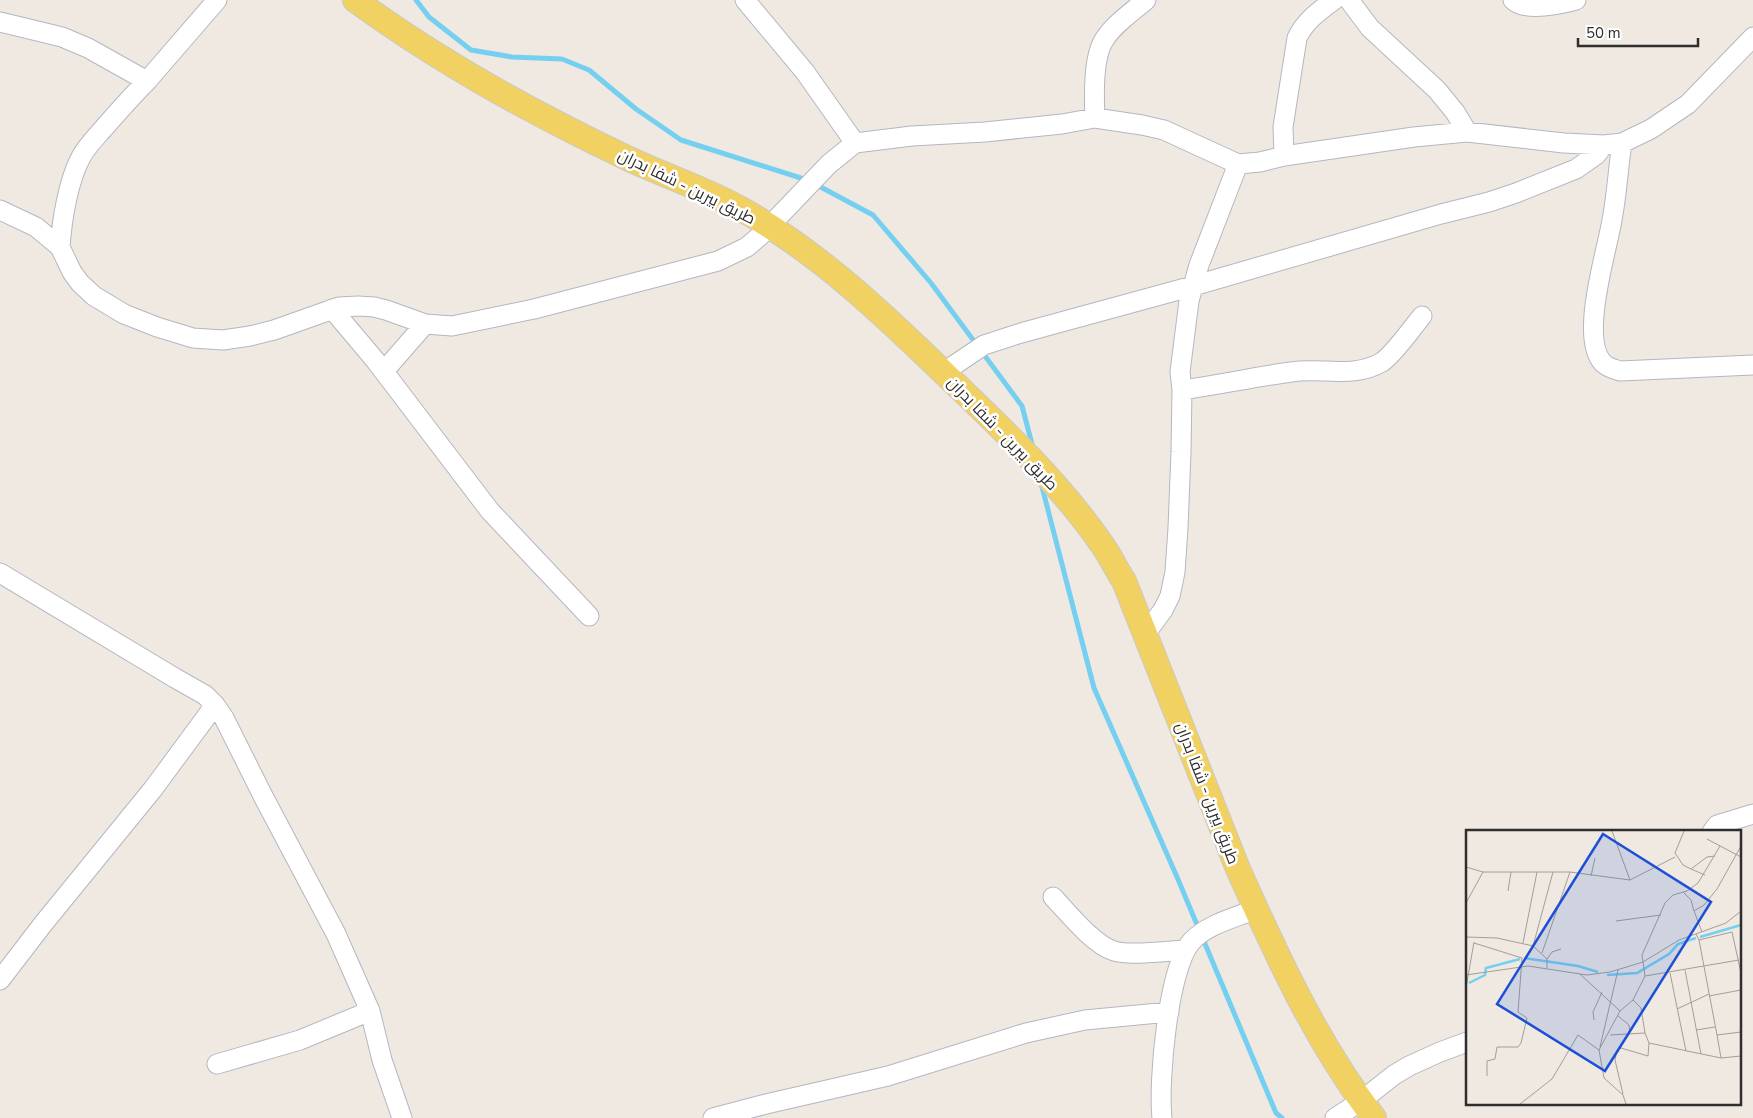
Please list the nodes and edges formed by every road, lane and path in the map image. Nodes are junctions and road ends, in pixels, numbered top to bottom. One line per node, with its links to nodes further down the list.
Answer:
1 (217, 0): 11 (street)
2 (355, 0): 19 (main road, طريق بيرين - شفا بدران)
3 (745, 0): 14 (street)
4 (1146, 0): 12 (street)
5 (1334, 0): 16 (street)
6 (1349, 0): 13 (street)
7 (1513, 0): 8 (street)
8 (1576, 0)
9 (0, 22): 11 (street)
10 (1753, 38): 15 (street)
11 (147, 80): 20 (street)
12 (1095, 118): 14 (street); 17 (street)
13 (1467, 132): 15 (street); 16 (street)
14 (855, 143): 19 (street)
15 (1613, 144): 21 (street); 25 (street)
16 (1284, 156): 17 (street)
17 (1238, 164): 21 (street)
18 (0, 210): 20 (street)
19 (769, 226): 24 (street); 27 (main road, طريق بيرين - شفا بدران)
20 (60, 247): 22 (street)
21 (1193, 286): 27 (street); 28 (street)
22 (332, 309): 24 (street); 26 (street)
23 (1422, 316): 28 (street)
24 (425, 324): 26 (street)
25 (1753, 364)
26 (384, 371): 30 (street)
27 (944, 372): 31 (main road, طريق بيرين - شفا بدران)
28 (1182, 390): 31 (street)
29 (0, 573): 32 (street)
30 (589, 616)
31 (1146, 633): 36 (main road, طريق بيرين - شفا بدران)
32 (216, 705): 38 (street); 39 (street)
33 (1753, 814): 34 (street)
34 (1714, 830)
35 (1053, 897): 37 (street)
36 (1256, 909): 37 (street); 43 (main road, طريق بيرين - شفا بدران)
37 (1185, 950): 40 (street)
38 (0, 980)
39 (370, 1011): 42 (street); 45 (street)
40 (1169, 1012): 44 (street); 46 (street)
41 (1466, 1042): 43 (street)
42 (217, 1064)
43 (1367, 1110): 47 (street)
44 (1160, 1117)
45 (402, 1118)
46 (713, 1118)
47 (1335, 1118)

